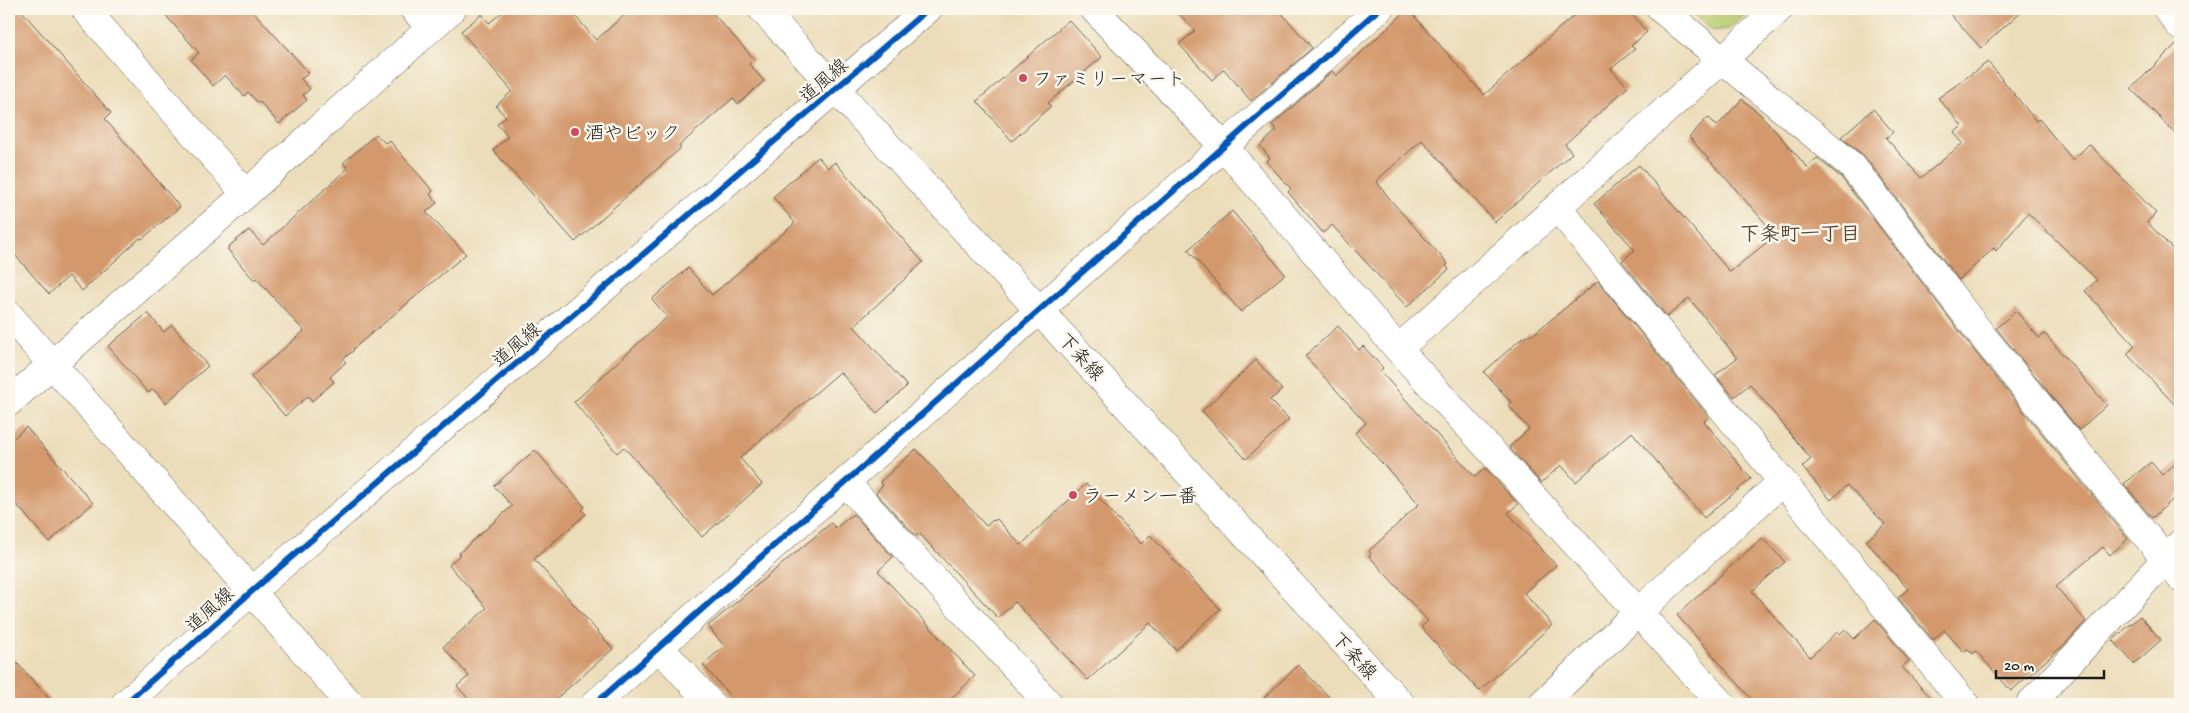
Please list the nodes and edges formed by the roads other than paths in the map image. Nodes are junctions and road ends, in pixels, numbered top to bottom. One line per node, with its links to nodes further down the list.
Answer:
1 (85, 9): 15 (street)
2 (452, 9): 10 (street)
3 (762, 9): 13 (street, 下条線)
4 (928, 9): 13 (street, 道風線)
5 (1094, 9): 14 (street)
6 (1379, 9): 14 (street)
7 (1661, 9): 12 (street)
8 (1779, 9): 12 (street)
9 (2167, 9): 11 (street)
10 (422, 18): 15 (street)
11 (2180, 26)
12 (1721, 60): 16 (street); 24 (street)
13 (836, 88): 17 (street, 下条線); 25 (street, 道風線)
14 (1224, 147): 17 (street); 19 (street)
15 (246, 194): 20 (street)
16 (1557, 206): 19 (street); 22 (street)
17 (1039, 310): 23 (street); 33 (street, 下条線)
18 (9, 315): 20 (street)
19 (1398, 349): 26 (street)
20 (53, 364): 21 (street); 25 (street)
21 (9, 402)
22 (1782, 482): 26 (street); 36 (street)
23 (846, 483): 27 (street); 32 (street)
24 (2176, 560): 37 (street)
25 (251, 592): 28 (street, 道風線); 29 (street)
26 (1638, 612): 34 (street); 35 (street)
27 (660, 648): 30 (street); 31 (street)
28 (125, 704)
29 (350, 704)
30 (595, 704)
31 (711, 704)
32 (1049, 704)
33 (1401, 704)
34 (1542, 704)
35 (1722, 704)
36 (1965, 704)
37 (2030, 704)

